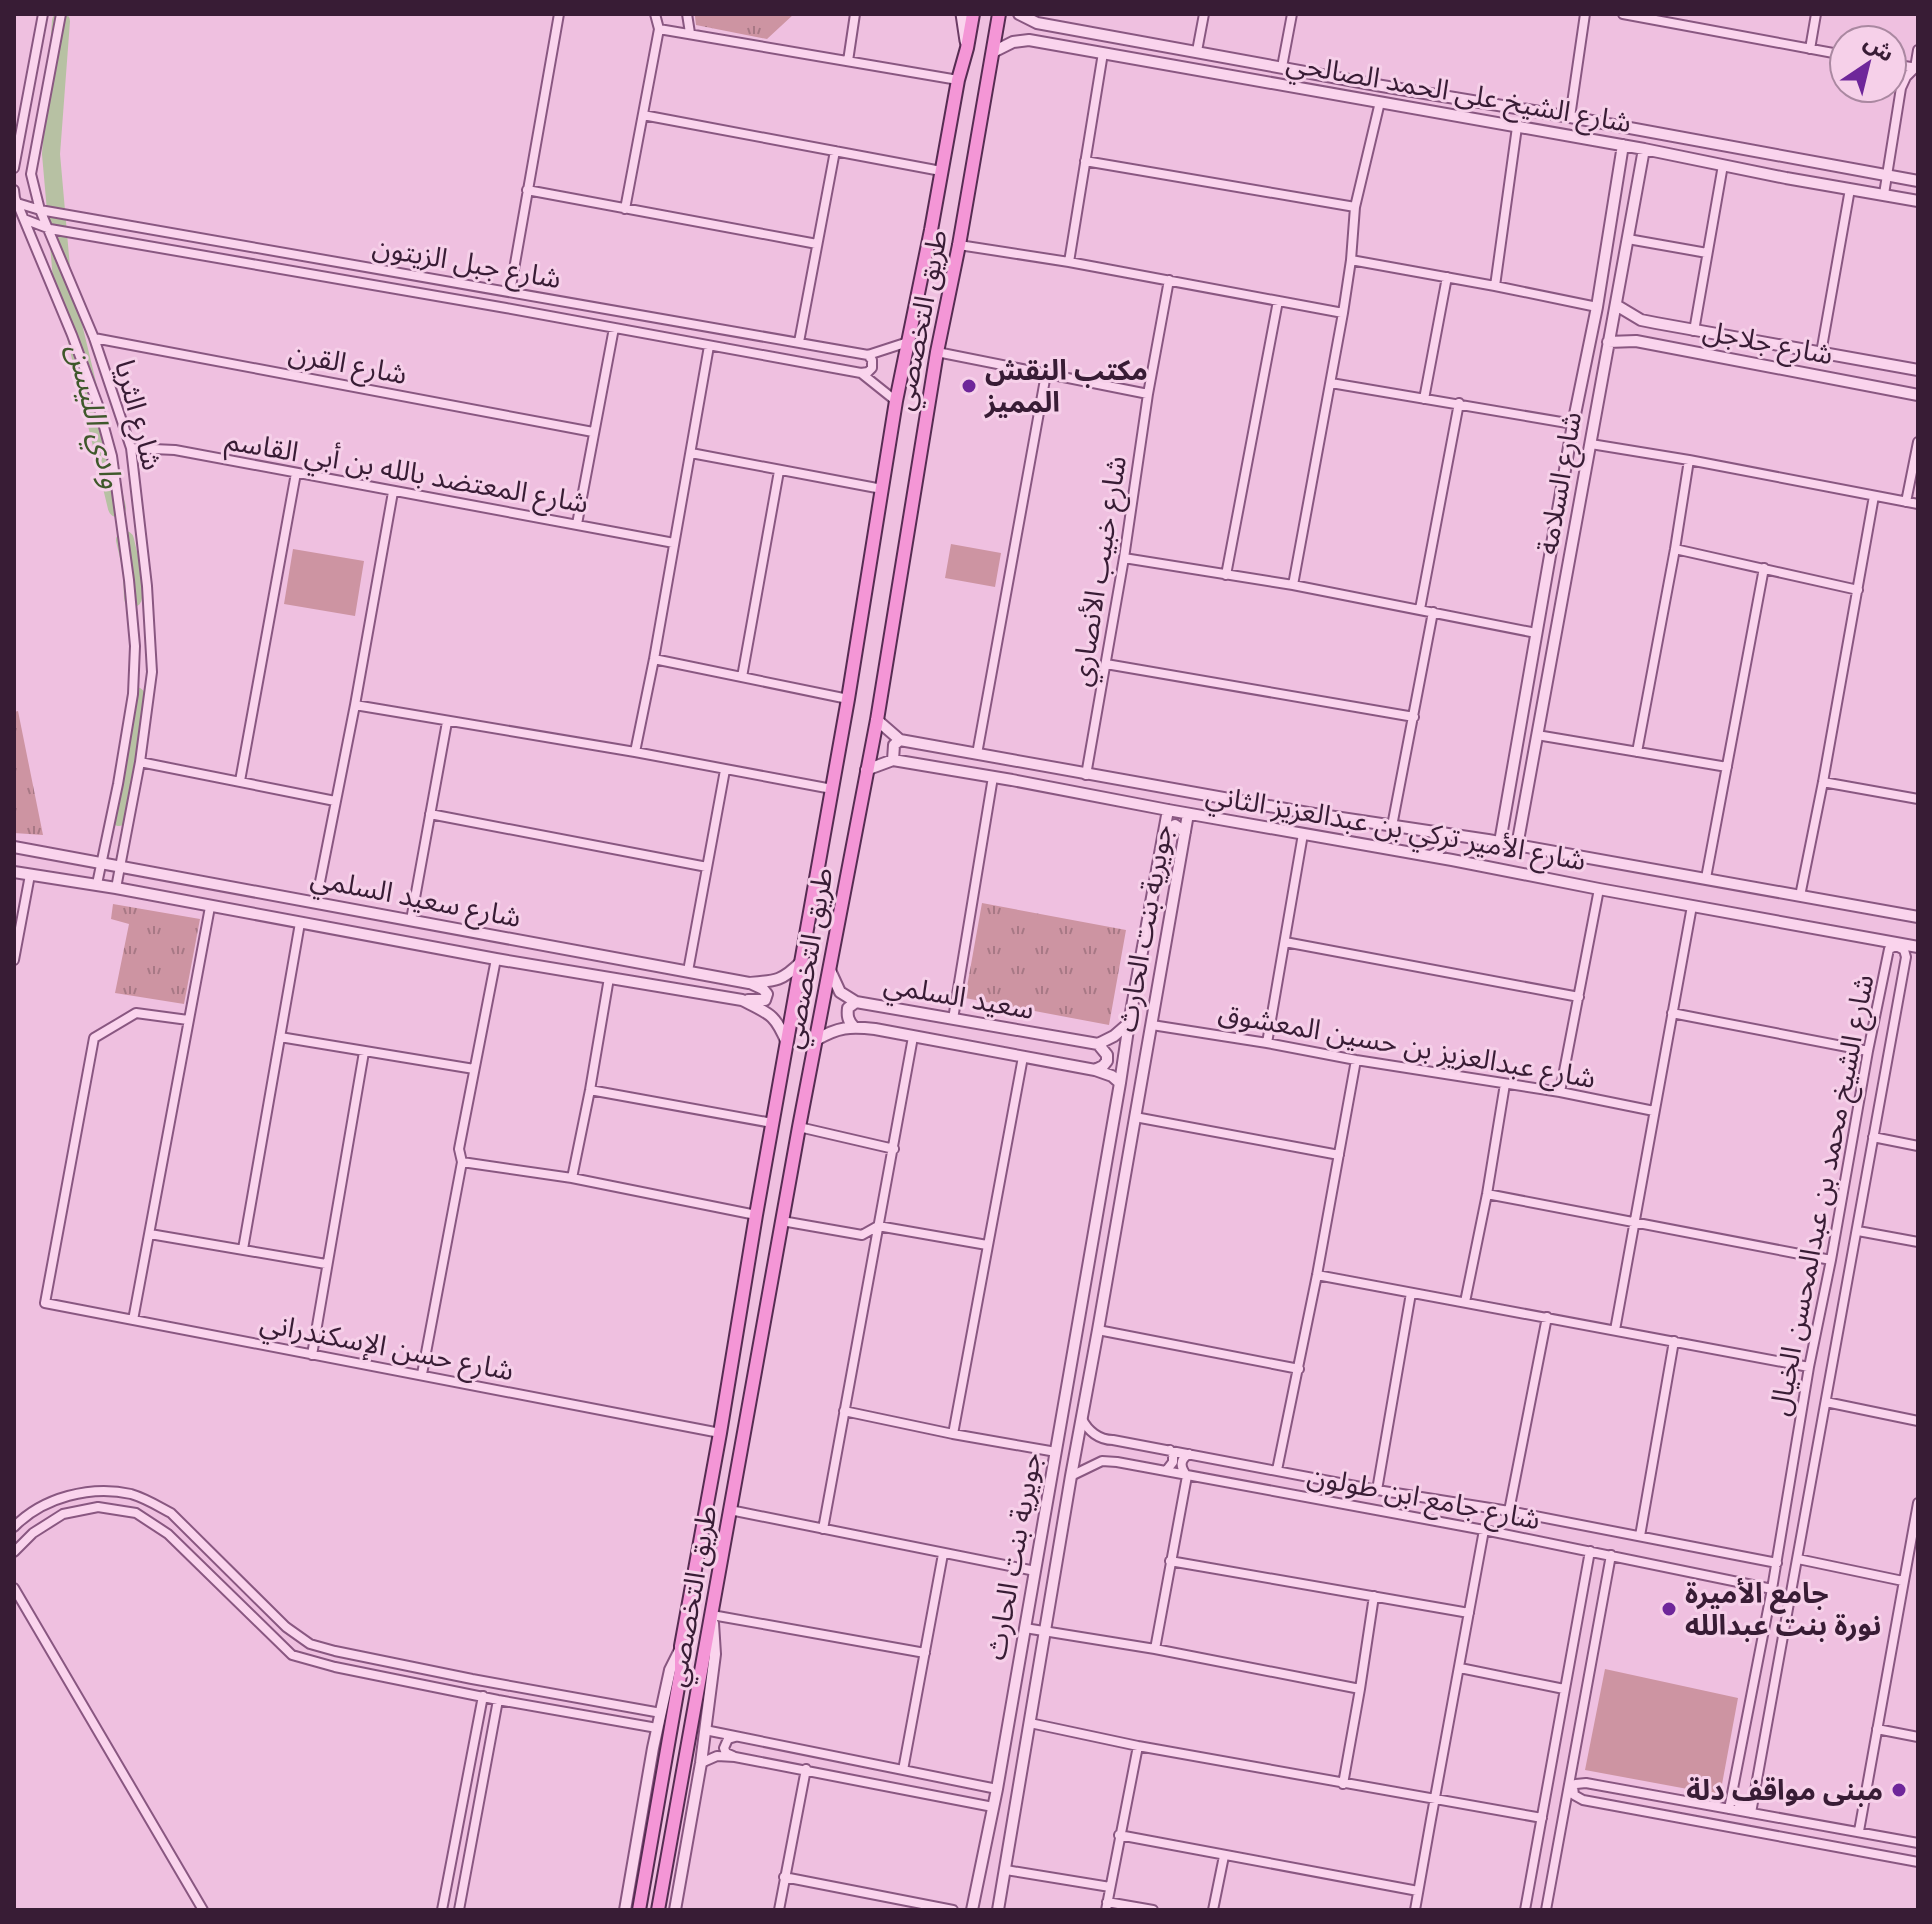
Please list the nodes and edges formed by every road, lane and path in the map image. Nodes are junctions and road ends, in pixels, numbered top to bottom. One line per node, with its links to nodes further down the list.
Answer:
1 (43, 14): 40 (street)
2 (61, 14): 55 (street, شارع الثريا)
3 (559, 14): 48 (street)
4 (655, 14): 17 (street)
5 (687, 14): 18 (street)
6 (855, 14): 26 (street)
7 (962, 14): 19 (main road)
8 (973, 14): 19 (main road, طريق التخصصي)
9 (999, 14): 23 (main road, طريق التخصصي)
10 (1019, 14): 22 (street, شارع الشيخ على الحمد الصالحي)
11 (1204, 14): 22 (street)
12 (1292, 14): 27 (street)
13 (1585, 14): 32 (street)
14 (1623, 14): 15 (street)
15 (1629, 14): 20 (street)
16 (1816, 14): 20 (street)
17 (659, 29): 18 (street); 31 (street)
18 (690, 33): 26 (street)
19 (967, 48): 29 (main road, طريق التخصصي)
20 (1810, 49): 24 (street)
21 (1918, 50): 28 (street)
22 (1197, 51): 27 (street, شارع الشيخ على الحمد الصالحي)
23 (993, 52): 25 (street, شارع الشيخ على الحمد الصالحي); 60 (main road, طريق التخصصي)
24 (1828, 52)
25 (1103, 53): 30 (street, شارع الشيخ على الحمد الصالحي); 38 (street)
26 (848, 61): 29 (street)
27 (1282, 67): 32 (street, شارع الشيخ على الحمد الصالحي)
28 (1916, 68): 42 (street)
29 (958, 80): 41 (main road, طريق التخصصي)
30 (1380, 102): 33 (street, شارع الشيخ على الحمد الصالحي); 53 (street)
31 (643, 115): 36 (street); 54 (street)
32 (1570, 117): 37 (street, شارع الشيخ على الحمد الصالحي)
33 (1517, 127): 34 (street, شارع الشيخ على الحمد الصالحي); 66 (street)
34 (1623, 145): 35 (street, شارع الشيخ على الحمد الصالحي); 45 (street)
35 (1644, 149): 39 (street, شارع الشيخ على الحمد الصالحي); 49 (street, شارع السلامة)
36 (835, 151): 41 (street); 59 (street)
37 (1789, 157): 42 (street, شارع الشيخ على الحمد الصالحي); 43 (street)
38 (1085, 161): 53 (street); 63 (street)
39 (1723, 165): 43 (street, شارع الشيخ على الحمد الصالحي); 61 (street)
40 (14, 168)
41 (941, 171): 77 (main road, طريق التخصصي)
42 (1886, 175): 44 (street, شارع الشيخ على الحمد الصالحي); 50 (street)
43 (1786, 178): 46 (street, شارع الشيخ على الحمد الصالحي)
44 (1918, 181)
45 (1616, 188): 49 (street); 70 (street)
46 (1850, 189): 50 (street, شارع الشيخ على الحمد الصالحي); 82 (street)
47 (14, 190): 52 (street, شارع الثريا)
48 (527, 190): 54 (street); 67 (street)
49 (1635, 194): 58 (street, شارع السلامة)
50 (1884, 194): 51 (street, شارع الشيخ على الحمد الصالحي)
51 (1918, 201)
52 (17, 203): 55 (street, شارع جبل الزيتون); 56 (street, شارع الثريا)
53 (1355, 207): 62 (street)
54 (625, 209): 59 (street)
55 (40, 210): 57 (street, شارع الثريا); 67 (street, شارع جبل الزيتون)
56 (24, 219): 57 (street, شارع جبل الزيتون); 164 (street, شارع الثريا)
57 (50, 229): 73 (street, شارع جبل الزيتون); 75 (street, شارع الثريا)
58 (1628, 239): 61 (street); 69 (street, شارع السلامة)
59 (817, 244): 76 (street)
60 (959, 245): 63 (street); 81 (main road, طريق التخصصي)
61 (1707, 253): 74 (street)
62 (1351, 260): 64 (street); 71 (street)
63 (1069, 262): 65 (street)
64 (1447, 277): 66 (street); 90 (street)
65 (1169, 280): 68 (street); 88 (street, شارع خبيب الأنصاري)
66 (1495, 286): 70 (street)
67 (510, 292): 76 (street, شارع جبل الزيتون)
68 (1278, 301): 71 (street); 112 (street)
69 (1616, 305): 72 (street, شارع جلاجل); 78 (street, شارع السلامة)
70 (1597, 307): 93 (street)
71 (1343, 313): 87 (street)
72 (1656, 323): 74 (street, شارع جلاجل); 79 (street)
73 (614, 328): 80 (street, شارع جبل الزيتون); 94 (street)
74 (1694, 331): 82 (street, شارع جلاجل)
75 (94, 338): 94 (street, شارع القرن); 97 (street, شارع الثريا)
76 (799, 342): 83 (street, شارع جبل الزيتون)
77 (908, 342): 83 (street, شارع جبل الزيتون); 91 (main road, طريق التخصصي)
78 (1608, 342): 79 (street, شارع جلاجل); 96 (street, شارع السلامة)
79 (1652, 344): 89 (street, شارع جلاجل)
80 (709, 346): 85 (street, شارع جبل الزيتون); 98 (street)
81 (937, 352): 86 (street); 124 (main road, طريق التخصصي)
82 (1821, 353): 84 (street, شارع جلاجل)
83 (868, 355): 85 (street)
84 (1918, 370)
85 (861, 373): 91 (street, شارع جبل الزيتون)
86 (1046, 374): 88 (street); 131 (street)
87 (1331, 383): 90 (street); 113 (street)
88 (1148, 394): 110 (street, شارع خبيب الأنصاري)
89 (1918, 395)
90 (1424, 399): 92 (street)
91 (896, 401): 102 (main road, طريق التخصصي)
92 (1459, 403): 93 (street); 115 (street)
93 (1573, 424): 117 (street)
94 (593, 432): 107 (street)
95 (1918, 442): 105 (street)
96 (1591, 444): 99 (street); 127 (street, شارع السلامة)
97 (131, 448): 101 (street, شارع المعتضد بالله بن أبي القاسم); 134 (street, شارع الثريا)
98 (691, 453): 100 (street); 108 (street)
99 (1689, 460): 104 (street); 109 (street)
100 (779, 471): 102 (street); 120 (street)
101 (296, 473): 103 (street, شارع المعتضد بالله بن أبي القاسم); 143 (street)
102 (882, 489): 121 (main road, طريق التخصصي)
103 (393, 492): 107 (street, شارع المعتضد بالله بن أبي القاسم); 122 (street)
104 (1874, 496): 105 (street); 114 (street)
105 (1906, 502): 106 (street)
106 (1918, 504)
107 (577, 524): 108 (street, شارع المعتضد بالله بن أبي القاسم)
108 (674, 543): 118 (street)
109 (1675, 549): 111 (street); 130 (street)
110 (1124, 558): 112 (street); 119 (street, شارع خبيب الأنصاري)
111 (1764, 568): 114 (street); 136 (street)
112 (1226, 575): 113 (street)
113 (1293, 585): 115 (street)
114 (1858, 590): 144 (street)
115 (1420, 609): 116 (street)
116 (1433, 612): 117 (street); 123 (street)
117 (1536, 633): 126 (street)
118 (654, 659): 120 (street); 129 (street)
119 (1106, 664): 123 (street); 140 (street, شارع خبيب الأنصاري)
120 (742, 677): 121 (street)
121 (848, 699): 146 (main road, طريق التخصصي)
122 (355, 705): 125 (street); 148 (street)
123 (1414, 717): 154 (street)
124 (877, 720): 128 (street); 138 (main road, طريق التخصصي)
125 (447, 722): 129 (street); 151 (street)
126 (1519, 731): 127 (street); 153 (street)
127 (1537, 735): 130 (street); 155 (street, شارع السلامة)
128 (900, 740): 131 (street, شارع الأمير تركي بن عبدالعزيز الثاني); 132 (street)
129 (635, 752): 137 (street)
130 (1637, 752): 136 (street)
131 (977, 754): 133 (street, شارع الأمير تركي بن عبدالعزيز الثاني); 139 (street)
132 (893, 760): 138 (street); 139 (street, شارع الأمير تركي بن عبدالعزيز الثاني)
133 (1013, 761): 135 (street, شارع الأمير تركي بن عبدالعزيز الثاني); 142 (street)
134 (140, 762): 143 (street); 166 (street, شارع الثريا)
135 (1039, 766): 140 (street, شارع الأمير تركي بن عبدالعزيز الثاني); 145 (street)
136 (1727, 767): 169 (street)
137 (725, 770): 146 (street); 165 (street)
138 (866, 770): 186 (main road, طريق التخصصي)
139 (973, 774): 141 (street, شارع الأمير تركي بن عبدالعزيز الثاني)
140 (1086, 775): 150 (street, شارع الأمير تركي بن عبدالعزيز الثاني)
141 (993, 777): 142 (street, شارع الأمير تركي بن عبدالعزيز الثاني); 196 (street)
142 (1012, 780): 145 (street, شارع الأمير تركي بن عبدالعزيز الثاني)
143 (240, 781): 148 (street)
144 (1823, 782): 147 (street); 173 (street)
145 (1037, 784): 149 (street, شارع الأمير تركي بن عبدالعزيز الثاني)
146 (832, 789): 185 (main road, طريق التخصصي)
147 (1918, 799)
148 (335, 801): 174 (street)
149 (1168, 810): 152 (street, شارع الأمير تركي بن عبدالعزيز الثاني); 156 (street, جويرية بنت الحارث)
150 (1308, 813): 154 (street, شارع الأمير تركي بن عبدالعزيز الثاني); 159 (street)
151 (430, 814): 165 (street); 178 (street)
152 (1188, 814): 157 (street, جويرية بنت الحارث); 159 (street, شارع الأمير تركي بن عبدالعزيز الثاني)
153 (1503, 825): 155 (street); 160 (street)
154 (1392, 826): 158 (street, شارع الأمير تركي بن عبدالعزيز الثاني)
155 (1521, 826): 161 (street, شارع السلامة)
156 (1164, 832): 157 (street); 198 (street, جويرية بنت الحارث)
157 (1185, 832): 199 (street, جويرية بنت الحارث)
158 (1432, 832): 160 (street, شارع الأمير تركي بن عبدالعزيز الثاني); 163 (street)
159 (1303, 834): 163 (street, شارع الأمير تركي بن عبدالعزيز الثاني); 181 (street)
160 (1500, 842): 161 (street, شارع الأمير تركي بن عبدالعزيز الثاني)
161 (1517, 846): 169 (street, شارع الأمير تركي بن عبدالعزيز الثاني)
162 (14, 847): 164 (street, شارع سعيد السلمي)
163 (1431, 856): 172 (street, شارع الأمير تركي بن عبدالعزيز الثاني)
164 (102, 865): 166 (street, شارع سعيد السلمي); 170 (street, شارع الثريا)
165 (707, 867): 187 (street)
166 (118, 868): 171 (street, شارع الثريا); 174 (street, شارع سعيد السلمي)
167 (14, 872): 168 (street, شارع سعيد السلمي)
168 (30, 875): 170 (street, شارع سعيد السلمي); 184 (street)
169 (1706, 878): 173 (street, شارع الأمير تركي بن عبدالعزيز الثاني)
170 (97, 884): 171 (street, شارع سعيد السلمي)
171 (116, 888): 176 (street, شارع سعيد السلمي)
172 (1599, 889): 175 (street, شارع الأمير تركي بن عبدالعزيز الثاني); 192 (street)
173 (1800, 896): 177 (street, شارع الأمير تركي بن عبدالعزيز الثاني)
174 (316, 902): 178 (street, شارع سعيد السلمي)
175 (1692, 906): 182 (street, شارع الأمير تركي بن عبدالعزيز الثاني); 195 (street)
176 (210, 907): 179 (street, شارع سعيد السلمي); 197 (street)
177 (1918, 917)
178 (411, 920): 180 (street, شارع سعيد السلمي)
179 (300, 923): 183 (street, شارع سعيد السلمي); 201 (street)
180 (499, 937): 183 (street); 187 (street, شارع سعيد السلمي)
181 (1285, 942): 192 (street); 205 (street)
182 (1918, 947)
183 (496, 959): 189 (street, شارع سعيد السلمي); 211 (street)
184 (14, 960)
185 (803, 961): 190 (street, شارع سعيد السلمي); 204 (main road, طريق التخصصي)
186 (829, 968): 194 (street, سعيد السلمي); 203 (main road, طريق التخصصي)
187 (688, 971): 188 (street, شارع سعيد السلمي)
188 (702, 974): 190 (street, شارع سعيد السلمي); 191 (street)
189 (609, 978): 191 (street, شارع سعيد السلمي); 215 (street)
190 (749, 983): 193 (street)
191 (698, 993): 193 (street, شارع سعيد السلمي)
192 (1579, 997): 216 (street)
193 (742, 1000): 204 (street, شارع سعيد السلمي)
194 (856, 1002): 196 (street, سعيد السلمي); 200 (street)
195 (1672, 1013): 207 (street); 217 (street)
196 (953, 1019): 206 (street, سعيد السلمي)
197 (188, 1020): 237 (street); 247 (street, شارع حسن الإسكندراني)
198 (1129, 1023): 206 (street); 213 (street, جويرية بنت الحارث)
199 (1152, 1025): 205 (street, شارع عبدالعزيز بن حسين المعشوق); 218 (street, جويرية بنت الحارث)
200 (854, 1027): 202 (street, سعيد السلمي); 203 (street, سعيد السلمي)
201 (280, 1037): 208 (street); 240 (street)
202 (913, 1037): 209 (street, سعيد السلمي); 223 (street)
203 (816, 1040): 220 (main road, طريق التخصصي)
204 (787, 1043): 219 (main road, طريق التخصصي)
205 (1267, 1043): 210 (street, شارع عبدالعزيز بن حسين المعشوق)
206 (1098, 1044): 212 (street)
207 (1868, 1051): 221 (street, شارع الشيخ محمد بن عبدالمحسن الخيال); 241 (street, شارع الشيخ محمد بن عبدالمحسن الخيال)
208 (364, 1052): 211 (street); 242 (street)
209 (1023, 1057): 212 (street, سعيد السلمي); 239 (street)
210 (1356, 1060): 214 (street, شارع عبدالعزيز بن حسين المعشوق); 224 (street)
211 (474, 1069): 225 (street)
212 (1095, 1070): 213 (street, سعيد السلمي)
213 (1120, 1083): 227 (street, جويرية بنت الحارث)
214 (1505, 1084): 216 (street, شارع عبدالعزيز بن حسين المعشوق); 229 (street)
215 (590, 1090): 219 (street); 226 (street)
216 (1560, 1092): 217 (street, شارع عبدالعزيز بن حسين المعشوق)
217 (1654, 1111): 234 (street)
218 (1135, 1117): 224 (street); 228 (street, جويرية بنت الحارث)
219 (772, 1123): 232 (main road, طريق التخصصي)
220 (799, 1127): 223 (street); 233 (main road, طريق التخصصي)
221 (1873, 1137): 222 (street); 236 (street, شارع الشيخ محمد بن عبدالمحسن الخيال)
222 (1918, 1146)
223 (894, 1149): 235 (street)
224 (1339, 1155): 243 (street)
225 (462, 1162): 226 (street); 254 (street)
226 (572, 1178): 232 (street)
227 (1102, 1187): 228 (street); 230 (street, جويرية بنت الحارث)
228 (1122, 1192): 231 (street, جويرية بنت الحارث)
229 (1487, 1194): 234 (street); 245 (street)
230 (1098, 1210): 231 (street); 262 (street, جويرية بنت الحارث)
231 (1118, 1214): 248 (street, جويرية بنت الحارث)
232 (756, 1215): 259 (main road, طريق التخصصي)
233 (782, 1221): 235 (street); 271 (main road, طريق التخصصي)
234 (1634, 1222): 241 (street); 249 (street)
235 (878, 1226): 239 (street); 256 (street)
236 (1858, 1231): 238 (street); 255 (street, شارع الشيخ محمد بن عبدالمحسن الخيال)
237 (150, 1234): 240 (street); 247 (street)
238 (1918, 1242)
239 (987, 1245): 260 (street)
240 (243, 1249): 242 (street)
241 (1831, 1260): 252 (street, شارع الشيخ محمد بن عبدالمحسن الخيال)
242 (326, 1264): 251 (street)
243 (1317, 1275): 244 (street); 253 (street)
244 (1411, 1293): 245 (street); 268 (street)
245 (1465, 1302): 246 (street)
246 (1547, 1317): 249 (street); 272 (street)
247 (133, 1320): 251 (street, شارع حسن الإسكندراني)
248 (1098, 1330): 253 (street); 257 (street, جويرية بنت الحارث)
249 (1615, 1330): 250 (street)
250 (1674, 1341): 252 (street); 277 (street)
251 (312, 1355): 254 (street, شارع حسن الإسكندراني)
252 (1809, 1367): 285 (street, شارع الشيخ محمد بن عبدالمحسن الخيال)
253 (1299, 1369): 264 (street)
254 (422, 1374): 259 (street, شارع حسن الإسكندراني)
255 (1826, 1402): 258 (street); 283 (street, شارع الشيخ محمد بن عبدالمحسن الخيال)
256 (844, 1411): 260 (street); 275 (street)
257 (1082, 1418): 261 (street, شارع جامع ابن طولون); 266 (street, جويرية بنت الحارث)
258 (1918, 1421)
259 (720, 1433): 297 (main road, طريق التخصصي)
260 (953, 1434): 262 (street)
261 (1170, 1450): 263 (street, شارع جامع ابن طولون); 265 (street)
262 (1056, 1452): 286 (street, جويرية بنت الحارث)
263 (1189, 1454): 264 (street, شارع جامع ابن طولون); 267 (street)
264 (1277, 1470): 268 (street, شارع جامع ابن طولون)
265 (1166, 1471): 266 (street, شارع جامع ابن طولون); 267 (street, شارع جامع ابن طولون)
266 (1071, 1476): 296 (street, جويرية بنت الحارث)
267 (1187, 1476): 276 (street, شارع جامع ابن طولون); 284 (street)
268 (1377, 1490): 272 (street, شارع جامع ابن طولون)
269 (47, 1503): 273 (street); 274 (street); 301 (street)
270 (1918, 1503): 279 (street)
271 (730, 1510): 275 (street); 294 (main road, طريق التخصصي)
272 (1509, 1511): 277 (street, شارع جامع ابن طولون)
273 (56, 1518): 280 (street); 302 (street)
274 (14, 1527)
275 (823, 1529): 281 (street)
276 (1484, 1530): 278 (street, شارع جامع ابن طولون); 293 (street)
277 (1640, 1536): 285 (street, شارع جامع ابن طولون)
278 (1590, 1551): 282 (street, شارع جامع ابن طولون); 304 (street)
279 (1914, 1551): 287 (street)
280 (14, 1552)
281 (943, 1554): 286 (street); 299 (street)
282 (1611, 1555): 289 (street, شارع جامع ابن طولون); 361 (street)
283 (1798, 1559): 287 (street); 326 (street, شارع الشيخ محمد بن عبدالمحسن الخيال)
284 (1170, 1561): 290 (street); 298 (street)
285 (1777, 1563): 289 (street, شارع الشيخ محمد بن عبدالمحسن الخيال)
286 (1035, 1571): 295 (street, جويرية بنت الحارث)
287 (1903, 1581): 312 (street)
288 (14, 1588): 292 (street)
289 (1772, 1589): 324 (street, شارع الشيخ محمد بن عبدالمحسن الخيال)
290 (1374, 1596): 293 (street); 303 (street)
291 (14, 1604): 292 (street)
292 (25, 1607): 345 (street)
293 (1469, 1613): 300 (street)
294 (712, 1615): 299 (street); 313 (street); 350 (main road, طريق التخصصي)
295 (1025, 1628): 296 (street); 323 (street, جويرية بنت الحارث)
296 (1046, 1631): 298 (street); 310 (street, جويرية بنت الحارث)
297 (681, 1646): 308 (street); 349 (main road, طريق التخصصي)
298 (1155, 1649): 303 (street)
299 (925, 1653): 320 (street)
300 (1460, 1668): 304 (street); 327 (street)
301 (449, 1674): 302 (street); 307 (street)
302 (446, 1689): 305 (street)
303 (1360, 1689): 322 (street)
304 (1564, 1689): 333 (street)
305 (483, 1696): 306 (street); 346 (street)
306 (498, 1700): 309 (street); 347 (street)
307 (590, 1700): 308 (street); 309 (street)
308 (661, 1713): 311 (street)
309 (587, 1716): 311 (street)
310 (1030, 1723): 316 (street); 339 (street, جويرية بنت الحارث)
311 (657, 1728): 348 (street)
312 (1877, 1729): 315 (street); 334 (street)
313 (705, 1730): 314 (street); 318 (street)
314 (736, 1737): 317 (street); 320 (street)
315 (1918, 1737)
316 (1138, 1746): 322 (street); 335 (street)
317 (735, 1757): 318 (street); 319 (street)
318 (701, 1763): 351 (street)
319 (806, 1769): 328 (street); 340 (street)
320 (903, 1770): 321 (street)
321 (969, 1783): 323 (street); 328 (street)
322 (1343, 1784): 327 (street)
323 (997, 1789): 329 (street, جويرية بنت الحارث)
324 (1733, 1791): 326 (street); 330 (street, شارع الشيخ محمد بن عبدالمحسن الخيال)
325 (1641, 1793): 330 (street); 331 (street); 331 (street)
326 (1754, 1797): 332 (street, شارع الشيخ محمد بن عبدالمحسن الخيال)
327 (1434, 1798): 333 (street); 342 (street)
328 (966, 1801): 329 (street)
329 (993, 1807): 355 (street, جويرية بنت الحارث)
330 (1729, 1809): 332 (street)
331 (1641, 1811): 338 (street)
332 (1751, 1813): 334 (street)
333 (1542, 1818): 360 (street)
334 (1859, 1831): 336 (street)
335 (1119, 1835): 337 (street); 341 (street)
336 (1918, 1843)
337 (1224, 1856): 342 (street); 358 (street)
338 (1918, 1862)
339 (1006, 1870): 341 (street); 356 (street, جويرية بنت الحارث)
340 (784, 1877): 343 (street); 352 (street)
341 (1110, 1887): 344 (street)
342 (1418, 1891): 359 (street)
343 (878, 1897): 353 (street); 354 (street)
344 (1107, 1906): 357 (street)
345 (203, 1910)
346 (442, 1910)
347 (459, 1910)
348 (625, 1910)
349 (639, 1910)
350 (658, 1910)
351 (675, 1910)
352 (779, 1910)
353 (875, 1910)
354 (953, 1910)
355 (972, 1910)
356 (998, 1910)
357 (1153, 1910)
358 (1213, 1910)
359 (1415, 1910)
360 (1525, 1910)
361 (1546, 1910)

